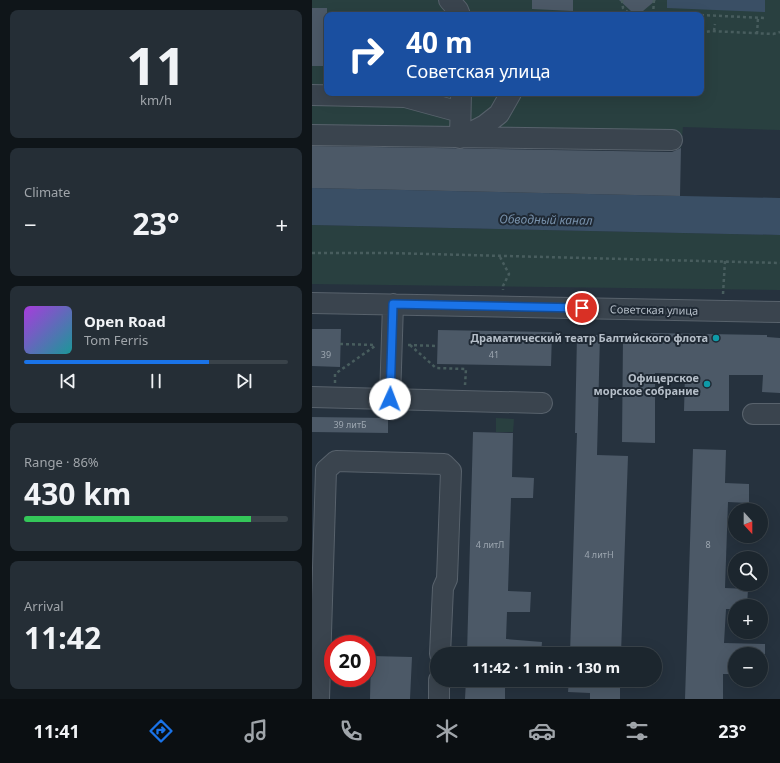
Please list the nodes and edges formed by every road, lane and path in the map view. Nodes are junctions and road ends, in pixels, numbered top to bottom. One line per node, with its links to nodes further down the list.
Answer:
1 (449, 0): 4 (street)
2 (622, 0): 5 (path)
3 (654, 0): 6 (path)
4 (459, 12)
5 (628, 12)
6 (653, 12)
7 (704, 15): 8 (path)
8 (758, 18): 9 (path); 14 (path)
9 (764, 18)
10 (715, 24): 11 (path)
11 (714, 31): 13 (path); 14 (path)
12 (780, 32): 14 (path)
13 (704, 33)
14 (757, 34)
15 (312, 95): 16 (street)
16 (324, 95)
17 (358, 96): 19 (street)
18 (509, 96): 21 (street)
19 (460, 103): 21 (street)
20 (312, 135): 21 (street)
21 (460, 138): 22 (street)
22 (672, 140)
23 (312, 253): 24 (path)
24 (500, 257): 25 (path); 27 (path)
25 (725, 261): 26 (path); 28 (path)
26 (780, 263)
27 (503, 293)
28 (723, 296)
29 (312, 302): 30 (street, Советская улица)
30 (393, 304): 31 (street, Советская улица); 36 (street)
31 (780, 312)
32 (377, 345): 35 (path)
33 (409, 345): 37 (path)
34 (312, 397): 35 (street)
35 (335, 398): 36 (street)
36 (390, 399): 37 (street)
37 (465, 401): 38 (street)
38 (542, 403)
39 (753, 414): 40 (street)
40 (780, 414)
41 (440, 647): 43 (street)
42 (439, 687): 44 (street)
43 (319, 699)
44 (439, 699)

